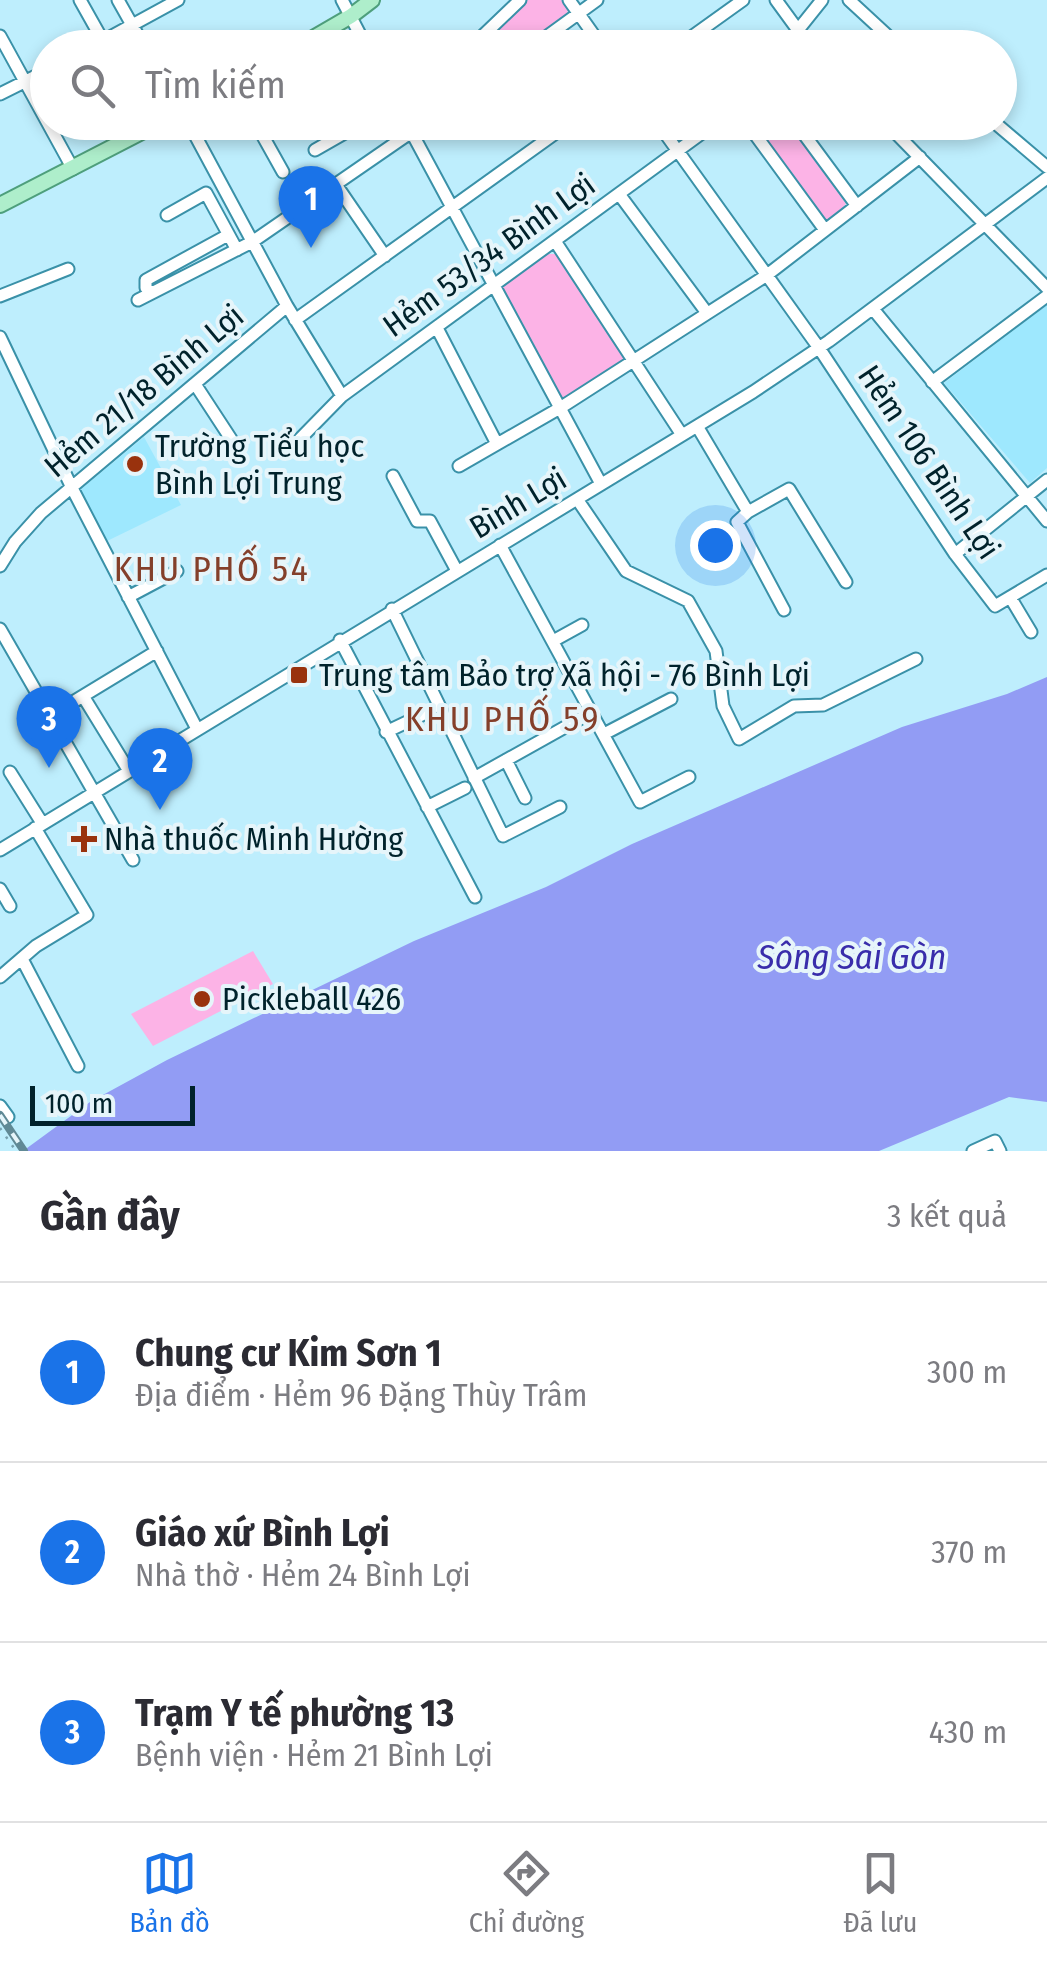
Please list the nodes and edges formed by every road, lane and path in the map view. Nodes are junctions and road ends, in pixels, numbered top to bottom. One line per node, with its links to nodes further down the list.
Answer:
1 (80, 0): 16 (street)
2 (118, 0): 15 (street)
3 (178, 0): 15 (street)
4 (342, 0): 14 (street)
5 (372, 0): 14 (main road)
6 (520, 0): 21 (street)
7 (569, 0): 13 (street)
8 (597, 0): 13 (street)
9 (742, 0): 24 (street)
10 (776, 0): 25 (street)
11 (822, 0): 25 (street)
12 (849, 0): 26 (street)
13 (579, 13): 22 (street); 23 (street)
14 (351, 16): 19 (main road); 20 (street)
15 (132, 26): 17 (street); 18 (street)
16 (97, 30)
17 (124, 30)
18 (134, 30)
19 (327, 30)
20 (358, 30)
21 (489, 30)
22 (556, 30)
23 (591, 30)
24 (701, 30)
25 (798, 30)
26 (882, 30)
27 (0, 36): 29 (street)
28 (30, 79): 29 (street)
29 (24, 82): 30 (street); 31 (street)
30 (30, 93)
31 (0, 94)
32 (57, 140): 50 (street)
33 (127, 140): 50 (main road)
34 (198, 140): 63 (street)
35 (266, 140): 51 (street)
36 (332, 140): 46 (street)
37 (394, 140): 53 (street)
38 (415, 140): 57 (street)
39 (546, 140): 57 (street)
40 (670, 140): 47 (street, Hẻm 106 Bình Lợi)
41 (693, 140): 47 (street, Hẻm 53/34 Bình Lợi)
42 (759, 140): 60 (street)
43 (808, 140): 56 (street)
44 (903, 140): 48 (street)
45 (1015, 140): 49 (street)
46 (314, 150)
47 (678, 151): 54 (street, Hẻm 53/34 Bình Lợi); 67 (street, Hẻm 106 Bình Lợi)
48 (920, 157): 56 (street); 59 (street)
49 (1047, 167)
50 (73, 169): 55 (main road)
51 (283, 172)
52 (1047, 178): 59 (street, Bình Lợi)
53 (337, 186): 63 (street); 65 (street)
54 (619, 194): 62 (street, Hẻm 53/34 Bình Lợi); 76 (street)
55 (0, 205)
56 (856, 206): 60 (street)
57 (452, 208): 65 (street); 68 (street)
58 (167, 216): 61 (street)
59 (987, 224): 69 (street); 75 (street, Bình Lợi)
60 (825, 230): 67 (street)
61 (228, 234): 64 (street); 70 (street)
62 (555, 241): 68 (street, Hẻm 53/34 Bình Lợi); 81 (street)
63 (252, 242): 64 (street); 74 (street)
64 (237, 250): 70 (street)
65 (384, 256): 77 (street)
66 (68, 268): 71 (street)
67 (766, 275): 76 (street); 80 (street, Hẻm 106 Bình Lợi)
68 (494, 286): 78 (street, Hẻm 53/34 Bình Lợi); 85 (street)
69 (1047, 288)
70 (152, 294): 73 (street)
71 (0, 296)
72 (1047, 296): 82 (street)
73 (138, 300)
74 (287, 306): 77 (street); 83 (street, Hẻm 21/18 Bình Lợi)
75 (873, 309): 80 (street, Bình Lợi); 82 (street)
76 (707, 313): 81 (street)
77 (296, 320): 84 (street)
78 (436, 328): 84 (street, Hẻm 53/34 Bình Lợi); 90 (street)
79 (0, 336): 95 (street)
80 (819, 348): 86 (street, Bình Lợi); 101 (street, Hẻm 106 Bình Lợi)
81 (634, 360): 85 (street); 87 (street)
82 (932, 382): 96 (street)
83 (195, 384): 88 (street); 95 (street, Hẻm 21/18 Bình Lợi)
84 (342, 396): 89 (street, Hẻm 53/34 Bình Lợi)
85 (560, 408): 90 (street); 94 (street)
86 (697, 426): 87 (street, Bình Lợi); 98 (street)
87 (682, 435): 94 (street, Bình Lợi)
88 (231, 439)
89 (295, 444)
90 (497, 444): 91 (street)
91 (459, 466)
92 (393, 476): 103 (street)
93 (1047, 480): 96 (street)
94 (601, 484): 97 (street, Bình Lợi)
95 (72, 488): 102 (street, Hẻm 21/18 Bình Lợi); 107 (street)
96 (1027, 497): 99 (street); 101 (street)
97 (577, 499): 100 (street, Bình Lợi); 117 (street)
98 (748, 512): 106 (street); 110 (street)
99 (1047, 521)
100 (500, 545): 103 (street, Bình Lợi); 115 (street)
101 (955, 554): 108 (street, Hẻm 106 Bình Lợi)
102 (0, 566)
103 (457, 571): 109 (street, Bình Lợi)
104 (176, 572): 107 (street)
105 (1047, 575): 108 (street)
106 (846, 582)
107 (128, 597): 116 (street)
108 (1010, 597): 113 (street)
109 (392, 609): 114 (street, Bình Lợi); 130 (street)
110 (784, 610)
111 (582, 625): 115 (street)
112 (0, 630): 122 (street)
113 (1031, 632)
114 (340, 640): 123 (street, Bình Lợi); 124 (street)
115 (553, 641): 121 (street)
116 (156, 651): 118 (street); 123 (street)
117 (916, 659)
118 (83, 696): 122 (street); 127 (street)
119 (672, 699): 125 (street)
120 (428, 712): 124 (street)
121 (592, 712): 125 (street); 126 (street)
122 (50, 716): 131 (street)
123 (197, 729): 127 (street, Bình Lợi)
124 (386, 732): 133 (street)
125 (604, 734): 129 (street)
126 (506, 760): 130 (street); 132 (street)
127 (128, 770): 131 (street, Bình Lợi)
128 (10, 772): 135 (street)
129 (689, 776)
130 (470, 783): 133 (street); 134 (street)
131 (94, 792): 135 (street, Bình Lợi); 137 (street)
132 (526, 798)
133 (426, 807): 139 (street)
134 (560, 807)
135 (39, 826): 136 (street, Bình Lợi); 141 (street)
136 (0, 850)
137 (134, 860)
138 (0, 889): 140 (street)
139 (475, 897)
140 (10, 906)
141 (22, 959): 142 (street); 143 (street)
142 (3, 975)
143 (78, 1066)
144 (0, 1106): 145 (street)
145 (4, 1122): 147 (path)
146 (998, 1146): 148 (street)
147 (16, 1151)
148 (973, 1151)

